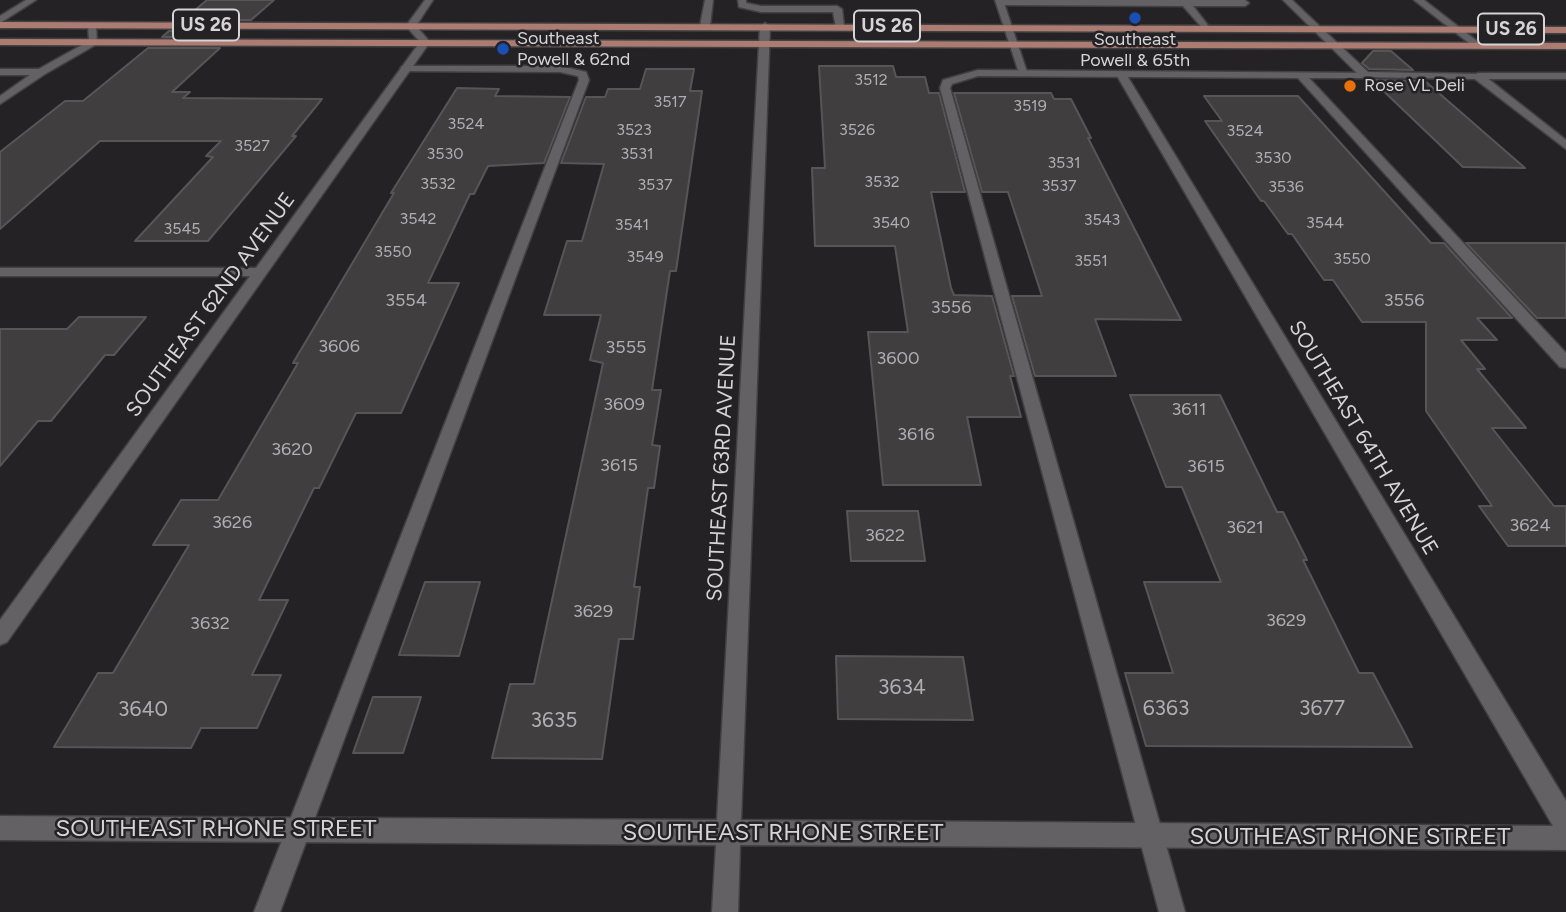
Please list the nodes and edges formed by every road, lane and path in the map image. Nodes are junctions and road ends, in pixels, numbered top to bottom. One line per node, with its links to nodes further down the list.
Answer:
1 (32, 0): 11 (street)
2 (429, 0): 13 (street)
3 (709, 0): 14 (street)
4 (742, 0): 10 (street)
5 (1287, 0): 18 (street)
6 (1418, 0): 19 (street)
7 (999, 1): 8 (street); 16 (street)
8 (1186, 3): 9 (street); 17 (street)
9 (1245, 3)
10 (761, 9): 15 (street); 21 (street, SOUTHEAST 63RD AVENUE)
11 (0, 23): 12 (main road, US 26)
12 (91, 26): 13 (main road, US 26); 23 (street)
13 (411, 26): 14 (main road, US 26); 24 (street)
14 (705, 26): 21 (main road, US 26)
15 (839, 26): 16 (main road, US 26); 21 (main road, US 26)
16 (1009, 27): 17 (main road, US 26); 25 (street)
17 (1205, 28): 18 (main road, US 26)
18 (1317, 28): 19 (main road, US 26); 26 (street)
19 (1456, 29): 20 (main road, US 26); 27 (street)
20 (1566, 30)
21 (762, 32): 24 (main road, US 26); 25 (main road, US 26); 47 (street, SOUTHEAST 63RD AVENUE)
22 (0, 42): 23 (main road, US 26)
23 (94, 42): 24 (main road, US 26); 31 (street)
24 (425, 42): 29 (street, SOUTHEAST 62ND AVENUE)
25 (1012, 43): 26 (main road, US 26); 32 (street)
26 (1334, 45): 27 (main road, US 26); 35 (street)
27 (1477, 46): 28 (main road, US 26)
28 (1566, 46)
29 (405, 69): 41 (street, SOUTHEAST 62ND AVENUE); 46 (street)
30 (0, 72): 31 (street)
31 (41, 72): 38 (street)
32 (1024, 73): 33 (street); 48 (street)
33 (1121, 74): 34 (street); 44 (street, SOUTHEAST 64TH AVENUE)
34 (1301, 75): 35 (street); 42 (street)
35 (1364, 75): 36 (street)
36 (1478, 76): 37 (street); 39 (street)
37 (1566, 76)
38 (0, 101)
39 (1566, 146)
40 (0, 272): 41 (street)
41 (260, 272): 43 (street, SOUTHEAST 62ND AVENUE)
42 (1566, 362)
43 (0, 636)
44 (1566, 824)
45 (0, 828): 46 (street, SOUTHEAST RHONE STREET)
46 (298, 830): 47 (street, SOUTHEAST RHONE STREET); 50 (street)
47 (729, 833): 48 (street, SOUTHEAST RHONE STREET); 51 (street, SOUTHEAST 63RD AVENUE)
48 (1151, 835): 49 (street, SOUTHEAST RHONE STREET); 52 (street)
49 (1566, 838)
50 (267, 912)
51 (725, 912)
52 (1172, 912)

